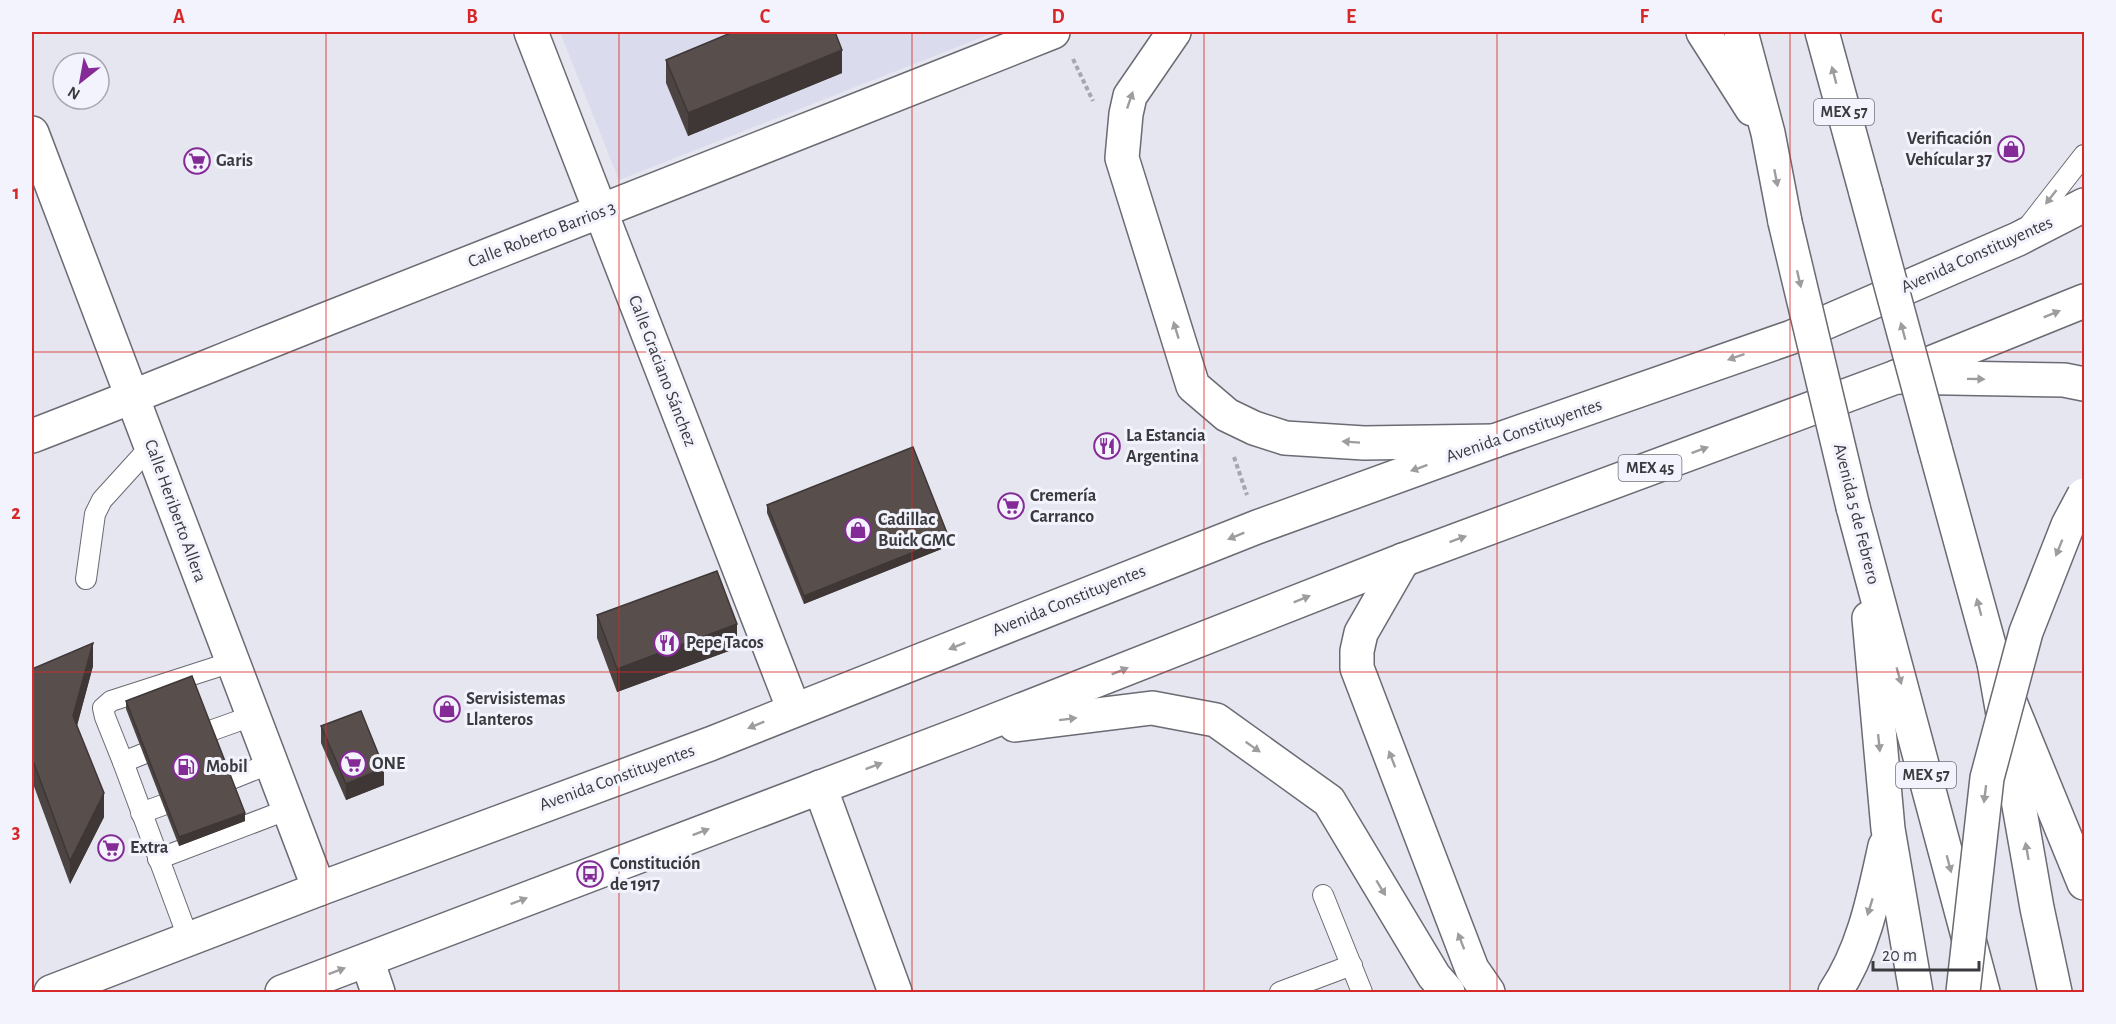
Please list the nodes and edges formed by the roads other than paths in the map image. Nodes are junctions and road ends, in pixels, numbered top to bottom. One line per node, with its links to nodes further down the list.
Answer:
1 (531, 32): 11 (main road, Calle Graciano Sánchez)
2 (1174, 32): 18 (main road, one-way to 2)
3 (1703, 32): 8 (main road)
4 (1740, 32): 8 (main road, Avenida 5 de Febrero / MEX 57)
5 (1822, 32): 25 (main road, MEX 57, one-way to 5, bridge)
6 (1061, 42): 11 (main road, Calle Roberto Barrios 3)
7 (32, 133): 16 (main road, Calle Heriberto Allera)
8 (1768, 133): 21 (main road, Avenida 5 de Febrero / MEX 57, one-way to 21, bridge)
9 (2085, 155): 12 (lane, one-way to 12)
10 (2085, 205): 12 (main road, Avenida Constituyentes)
11 (601, 212): 16 (main road, Calle Roberto Barrios 3); 26 (main road, Calle Graciano Sánchez)
12 (2018, 239): 18 (main road, Avenida Constituyentes, one-way to 18)
13 (2085, 301): 14 (main road, MEX 45, one-way to 13)
14 (1896, 377): 15 (main road, one-way to 15); 22 (main road, MEX 45, one-way to 14)
15 (2085, 384)
16 (133, 398): 17 (main road, Calle Roberto Barrios 3); 19 (main road, Calle Heriberto Allera)
17 (32, 436)
18 (1494, 441): 26 (main road, Avenida Constituyentes, one-way to 26)
19 (151, 446): 23 (lane); 24 (main road, Calle Heriberto Allera)
20 (2085, 495): 57 (main road, one-way to 57, bridge)
21 (1866, 559): 38 (main road, one-way to 38); 58 (main road, Avenida 5 de Febrero / MEX 57, one-way to 58)
22 (1403, 560): 29 (main road, one-way to 22); 54 (main road, one-way to 22)
23 (86, 579)
24 (232, 662): 27 (main road, Calle Heriberto Allera); 31 (lane)
25 (1994, 663): 40 (main road); 43 (main road, MEX 57, one-way to 25)
26 (794, 710): 41 (main road, Avenida Constituyentes, one-way to 41)
27 (252, 716): 28 (lane); 32 (main road, Calle Heriberto Allera)
28 (210, 731)
29 (968, 731): 34 (main road, one-way to 29); 47 (main road, one-way to 47)
30 (143, 754): 31 (lane)
31 (123, 762): 37 (lane)
32 (271, 763): 33 (lane); 36 (main road, Calle Heriberto Allera)
33 (229, 780)
34 (820, 787): 45 (main road, one-way to 34); 51 (main road)
35 (163, 805): 37 (lane)
36 (289, 809): 39 (lane); 41 (main road, Calle Heriberto Allera)
37 (141, 813): 39 (lane)
38 (1888, 829): 55 (main road, one-way to 55); 56 (main road)
39 (158, 859): 44 (lane)
40 (2085, 883)
41 (319, 889): 44 (main road, Avenida Constituyentes)
42 (1323, 896): 46 (lane)
43 (2037, 908): 59 (main road, MEX 57); 60 (main road)
44 (189, 940): 48 (main road, Avenida Constituyentes)
45 (367, 960): 49 (main road, one-way to 45); 50 (main road)
46 (1352, 965): 52 (lane); 53 (lane)
47 (1440, 987)
48 (51, 993)
49 (282, 993)
50 (378, 993)
51 (895, 993)
52 (1280, 993)
53 (1362, 993)
54 (1488, 993)
55 (1835, 993)
56 (1916, 993)
57 (1963, 993)
58 (1983, 993)
59 (2055, 993)
60 (2077, 993)

